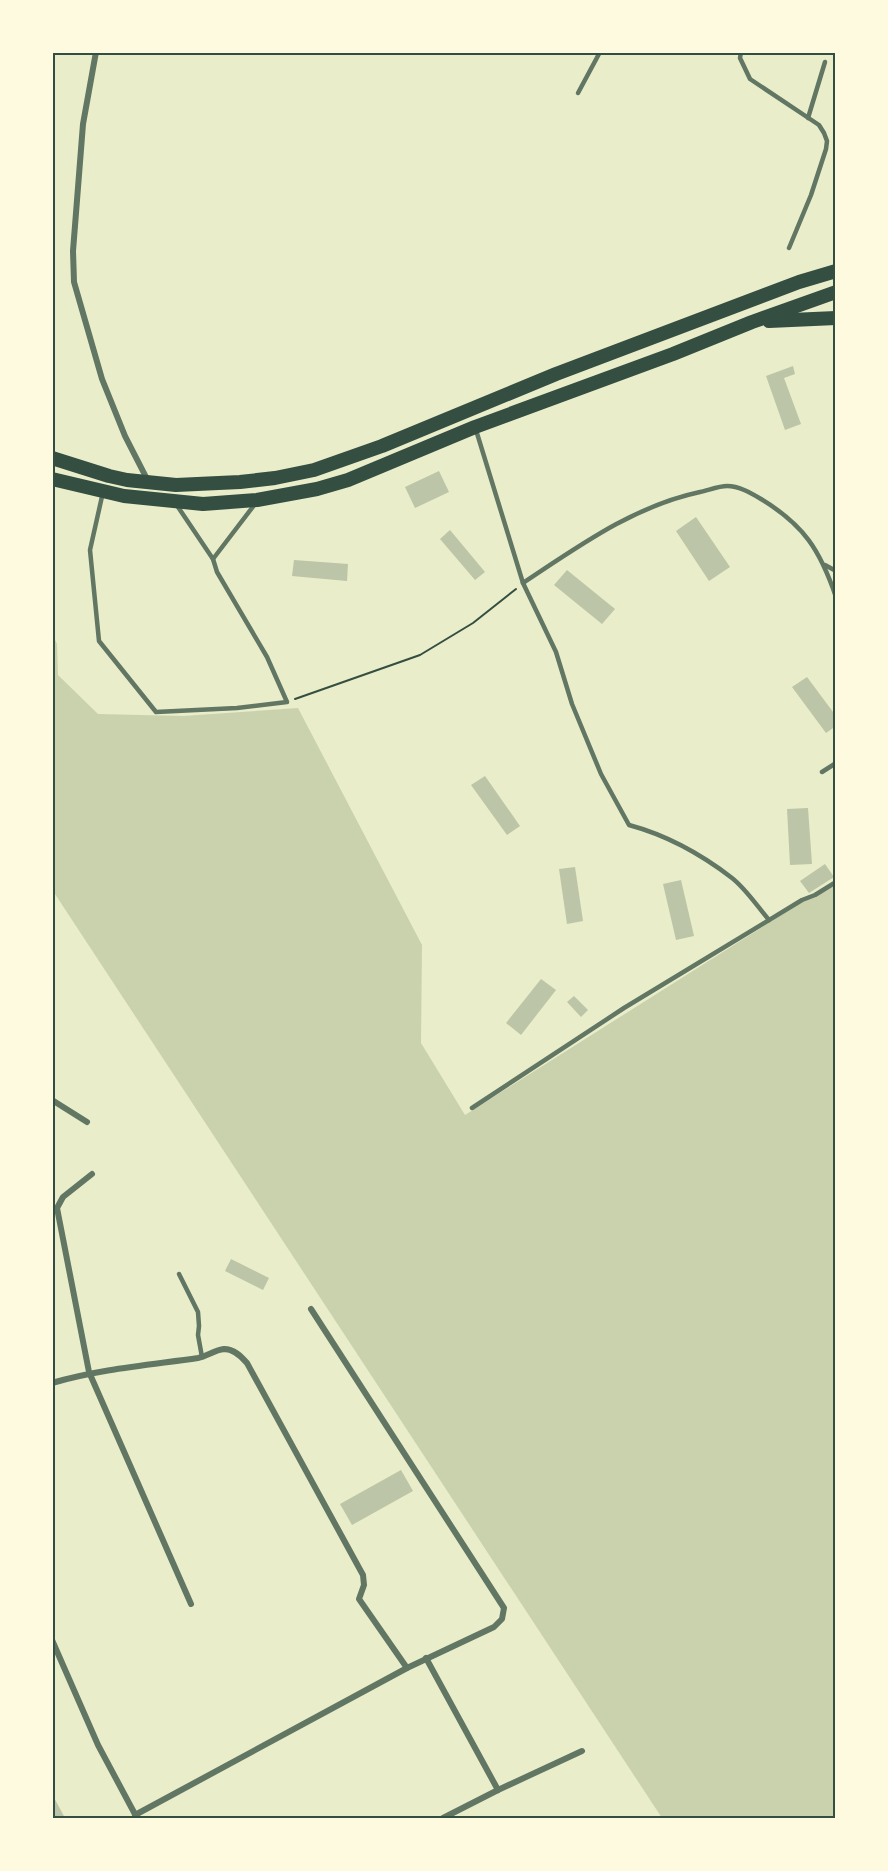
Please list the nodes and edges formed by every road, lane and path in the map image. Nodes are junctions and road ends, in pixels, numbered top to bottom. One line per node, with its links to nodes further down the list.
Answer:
1 (96, 52): 17 (street)
2 (600, 52): 5 (lane)
3 (741, 52): 6 (lane)
4 (825, 62): 6 (lane)
5 (578, 93)
6 (808, 118): 7 (lane)
7 (789, 248)
8 (836, 261): 10 (main road)
9 (836, 271): 10 (main road)
10 (799, 282): 17 (main road)
11 (836, 292): 13 (main road)
12 (836, 318): 13 (main road)
13 (752, 322): 14 (main road)
14 (475, 427): 19 (main road); 24 (lane)
15 (52, 458): 17 (main road)
16 (52, 479): 18 (main road)
17 (148, 482)
18 (103, 492): 20 (main road); 26 (lane)
19 (257, 500): 20 (main road); 21 (lane)
20 (175, 502): 21 (lane)
21 (213, 559): 26 (lane)
22 (825, 566): 23 (lane); 24 (lane); 25 (lane)
23 (836, 571)
24 (524, 583): 26 (path); 30 (lane)
25 (836, 597)
26 (287, 702)
27 (836, 763): 28 (lane)
28 (822, 772)
29 (836, 882): 30 (lane)
30 (769, 920): 32 (lane)
31 (52, 1100): 33 (street)
32 (472, 1108)
33 (87, 1122)
34 (92, 1174): 38 (street)
35 (179, 1274): 37 (lane)
36 (311, 1309): 42 (street)
37 (202, 1357): 38 (street); 43 (street)
38 (89, 1372): 39 (street); 40 (street)
39 (52, 1383)
40 (191, 1604)
41 (52, 1640): 46 (street)
42 (426, 1658): 43 (street); 45 (street)
43 (407, 1668): 46 (street)
44 (582, 1751): 45 (street)
45 (498, 1790): 47 (street)
46 (136, 1817)
47 (443, 1818)

